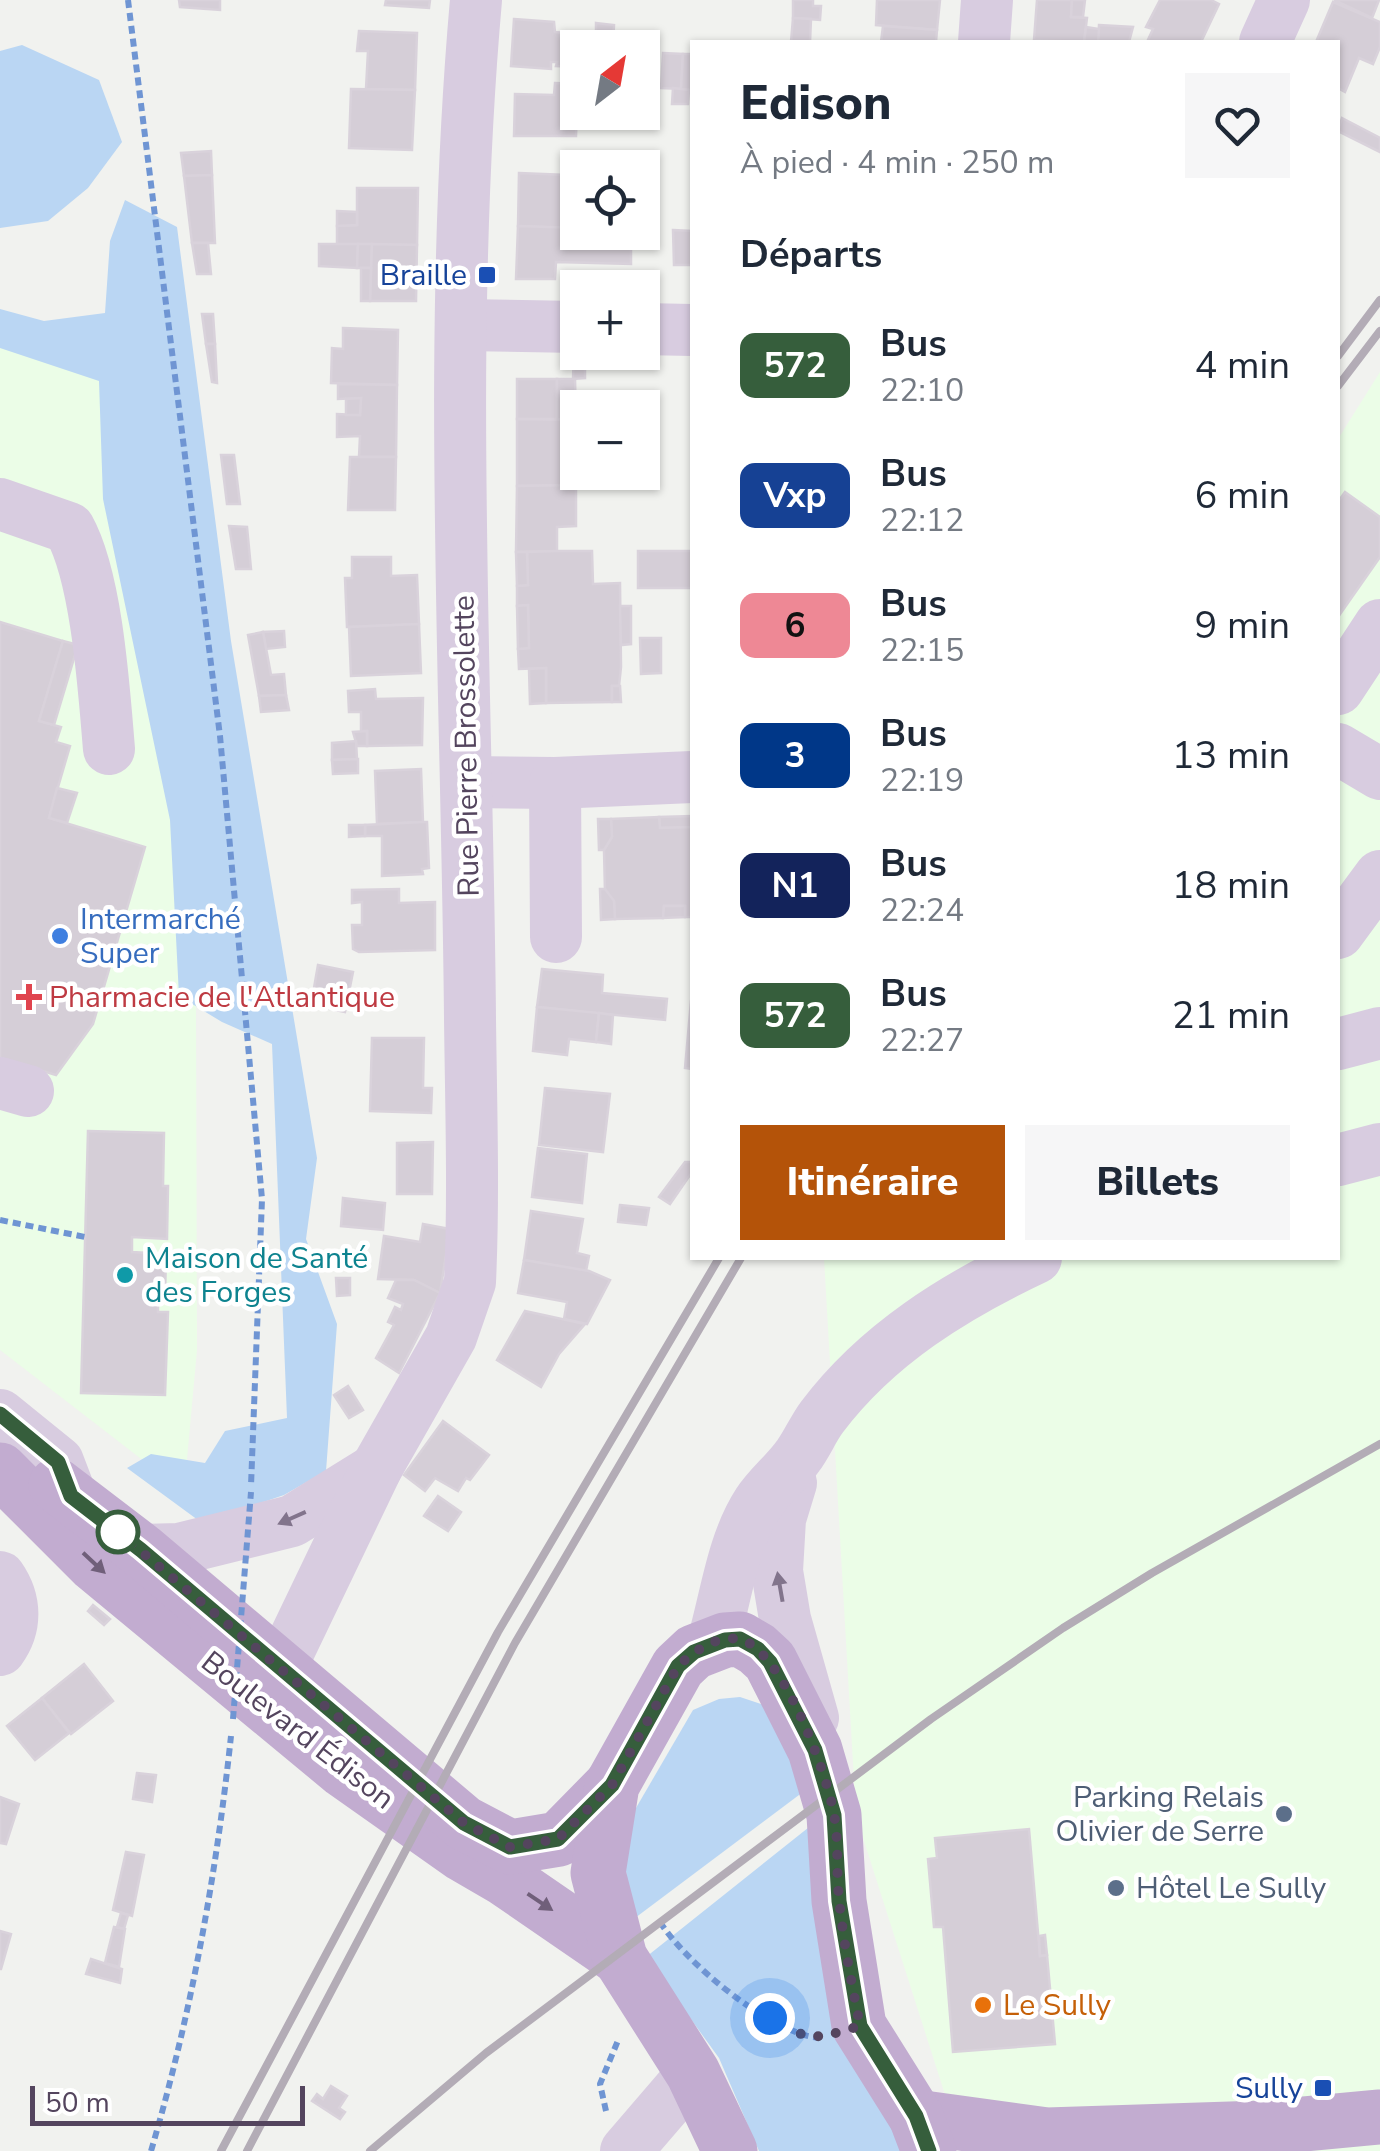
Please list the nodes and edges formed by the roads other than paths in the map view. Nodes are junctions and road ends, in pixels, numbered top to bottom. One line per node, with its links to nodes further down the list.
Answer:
1 (476, 0): 6 (street, Rue Pierre Brossolette)
2 (987, 0): 4 (street)
3 (1284, 0): 5 (street)
4 (984, 40)
5 (1266, 40)
6 (462, 325): 7 (street); 17 (street, Rue Pierre Brossolette)
7 (560, 328)
8 (660, 329): 9 (street)
9 (690, 330)
10 (0, 504): 13 (street)
11 (1380, 625): 12 (street)
12 (1340, 686)
13 (110, 749)
14 (1340, 751): 15 (street)
15 (1380, 774)
16 (690, 776): 18 (street)
17 (468, 782): 18 (street); 30 (street, Rue Pierre Brossolette)
18 (555, 783): 21 (street)
19 (1380, 876): 20 (street)
20 (1340, 930)
21 (556, 937)
22 (1380, 1033): 23 (street)
23 (1340, 1043)
24 (1380, 1148): 25 (street)
25 (1340, 1159)
26 (1032, 1260): 29 (street)
27 (0, 1414): 32 (street)
28 (0, 1439): 32 (main road, Boulevard Édison)
29 (796, 1458): 35 (street); 39 (street, one-way to 29)
30 (376, 1468): 33 (street, Rue Pierre Brossolette, one-way to 33); 37 (street, Rue Pierre Brossolette)
31 (0, 1470): 38 (main road, Boulevard Édison, one-way to 38)
32 (71, 1496): 33 (main road, Boulevard Édison)
33 (141, 1550): 37 (main road, Boulevard Édison)
34 (0, 1577): 36 (street)
35 (714, 1642): 39 (main road); 40 (main road)
36 (0, 1650)
37 (281, 1667): 38 (street); 40 (main road, Boulevard Édison)
38 (316, 1748): 41 (main road, Boulevard Édison, one-way to 41)
39 (815, 1750): 44 (main road)
40 (612, 1785): 41 (main road)
41 (620, 1958): 42 (main road)
42 (693, 2073): 46 (street); 47 (main road)
43 (1380, 2116): 45 (main road)
44 (922, 2134): 45 (main road)
45 (1033, 2143)
46 (626, 2151)
47 (730, 2151)

